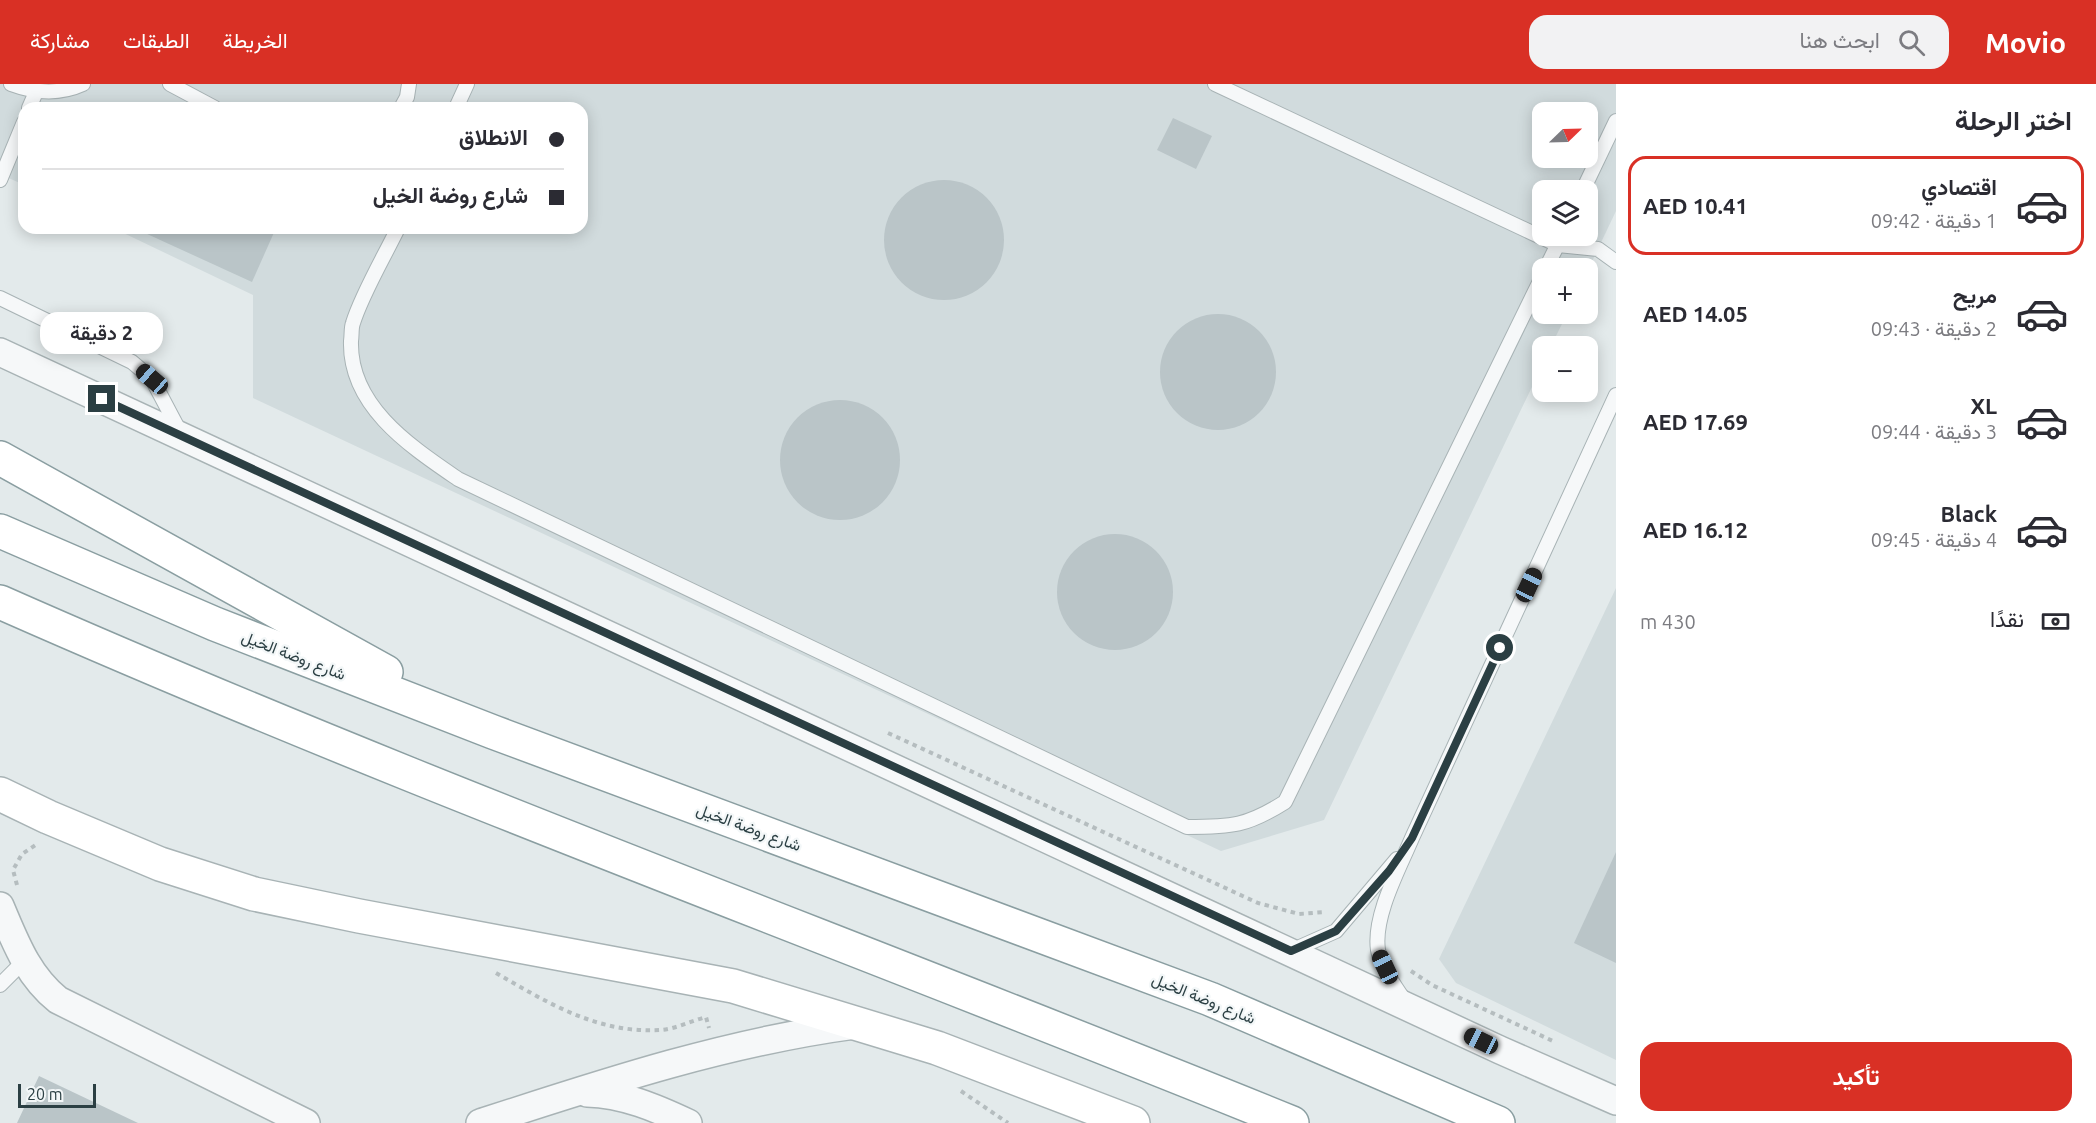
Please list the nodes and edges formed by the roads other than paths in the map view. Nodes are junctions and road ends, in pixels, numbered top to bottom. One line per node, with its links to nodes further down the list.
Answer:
1 (10, 84): 7 (lane)
2 (83, 84): 7 (lane)
3 (170, 84): 9 (lane)
4 (409, 84): 10 (lane)
5 (467, 84): 11 (lane)
6 (1215, 84): 16 (lane)
7 (36, 92): 8 (lane)
8 (32, 102)
9 (204, 102)
10 (404, 102)
11 (459, 102)
12 (1616, 121): 15 (lane)
13 (18, 136): 14 (lane)
14 (0, 180)
15 (1588, 180)
16 (1532, 227)
17 (395, 234): 20 (lane)
18 (1585, 246): 19 (lane)
19 (1616, 262)
20 (1532, 297)
21 (0, 298): 24 (lane)
22 (0, 352): 24 (street)
23 (1616, 394): 30 (lane)
24 (183, 437): 32 (street)
25 (0, 458): 28 (main road)
26 (0, 531): 28 (main road, شارع روضة الخيل)
27 (0, 602): 43 (main road)
28 (493, 732): 44 (main road, شارع روضة الخيل)
29 (0, 794): 36 (main road)
30 (1412, 838): 32 (lane); 35 (lane)
31 (10, 899): 33 (street)
32 (1291, 951): 35 (street)
33 (24, 961): 34 (lane); 39 (street)
34 (0, 985)
35 (1406, 1005): 38 (street)
36 (860, 1024): 37 (street); 42 (main road)
37 (571, 1093): 40 (street); 41 (street)
38 (1616, 1101)
39 (306, 1123)
40 (480, 1123)
41 (688, 1123)
42 (1130, 1123)
43 (1292, 1123)
44 (1498, 1123)

